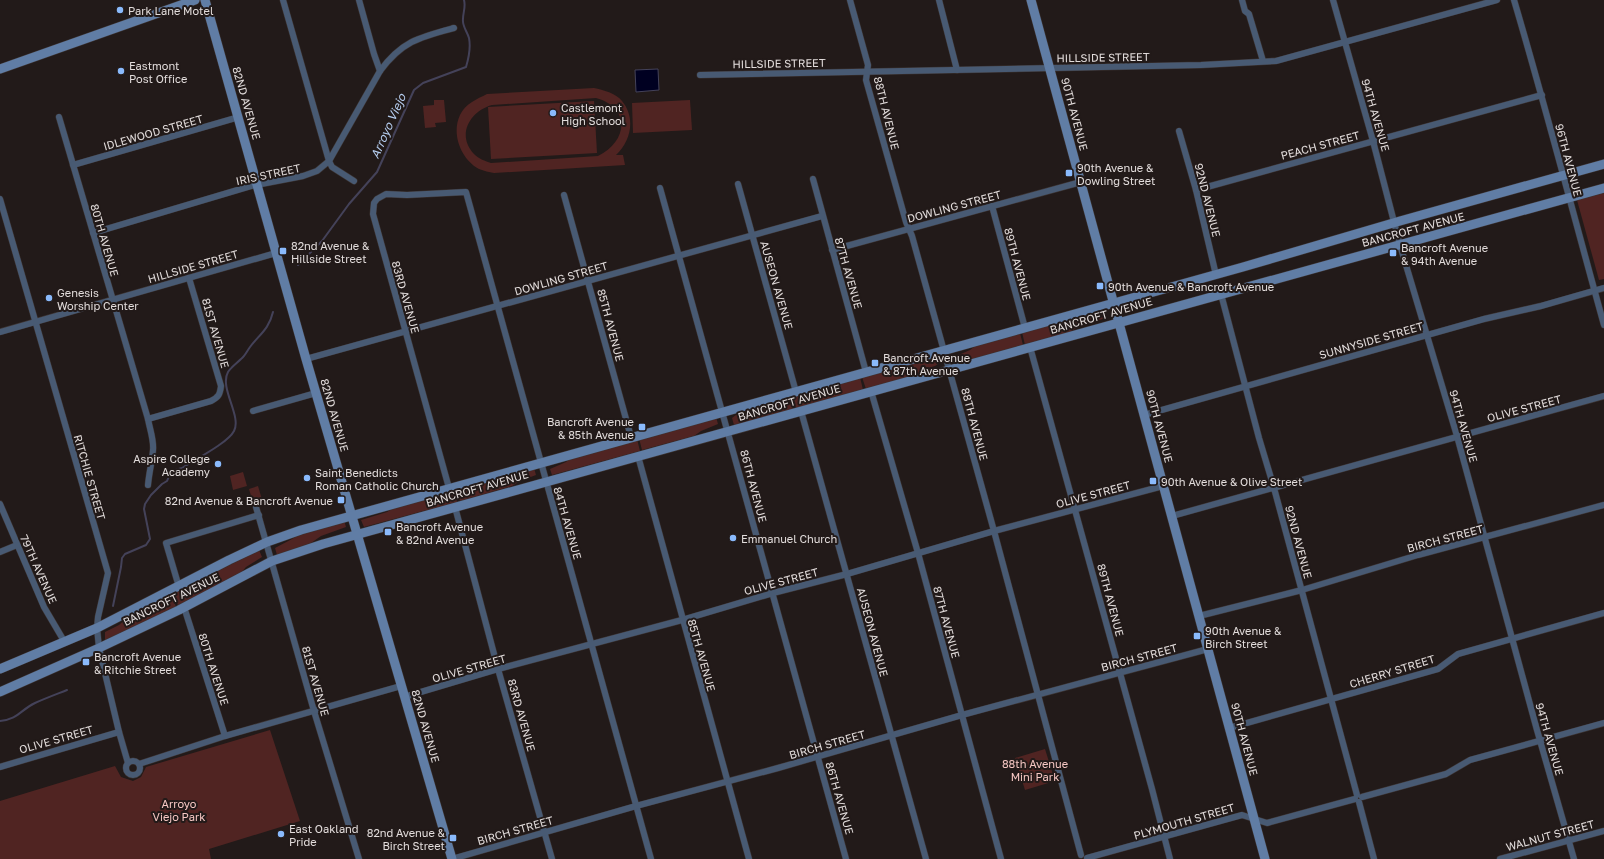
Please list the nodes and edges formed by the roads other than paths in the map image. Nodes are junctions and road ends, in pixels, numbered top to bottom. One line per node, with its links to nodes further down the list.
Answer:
1 (195, 0): 16 (main road)
2 (206, 0): 23 (main road, 82ND AVENUE)
3 (283, 0): 26 (street)
4 (359, 0): 18 (street)
5 (850, 0): 19 (street, 88TH AVENUE)
6 (939, 0): 17 (street)
7 (1031, 0): 15 (main road, 90TH AVENUE)
8 (1242, 0): 14 (street)
9 (1333, 0): 13 (street, 94TH AVENUE)
10 (1497, 0): 13 (street, HILLSIDE STREET)
11 (1514, 0): 21 (street, 96TH AVENUE)
12 (454, 28): 18 (street, IRIS STREET)
13 (1345, 42): 14 (street, HILLSIDE STREET); 25 (street, 94TH AVENUE)
14 (1263, 61): 15 (street, HILLSIDE STREET)
15 (1050, 68): 17 (street, HILLSIDE STREET); 32 (main road, 90TH AVENUE)
16 (0, 69)
17 (957, 70): 19 (street, HILLSIDE STREET)
18 (380, 71): 26 (street, IRIS STREET)
19 (867, 72): 20 (street, HILLSIDE STREET); 45 (street, 88TH AVENUE)
20 (700, 75)
21 (1542, 95): 25 (street, PEACH STREET); 29 (street, 96TH AVENUE)
22 (59, 117): 28 (street, 80TH AVENUE)
23 (239, 117): 28 (street, IDLEWOOD STREET); 34 (main road, 82ND AVENUE)
24 (1179, 131): 37 (street, 92ND AVENUE)
25 (1373, 141): 37 (street, PEACH STREET); 44 (street, 94TH AVENUE)
26 (329, 161): 31 (street); 34 (street, IRIS STREET)
27 (1604, 164): 29 (main road, BANCROFT AVENUE)
28 (73, 165): 46 (street, 80TH AVENUE)
29 (1563, 176): 40 (street, 96TH AVENUE); 44 (main road, BANCROFT AVENUE)
30 (813, 179): 43 (street, 87TH AVENUE)
31 (354, 181)
32 (1081, 182): 42 (street, DOWLING STREET); 59 (main road, 90TH AVENUE)
33 (738, 184): 47 (street, AUSEON AVENUE)
34 (257, 185): 46 (street, IRIS STREET); 50 (main road, 82ND AVENUE)
35 (660, 188): 51 (street, 86TH AVENUE)
36 (1604, 188): 40 (main road, BANCROFT AVENUE)
37 (1196, 190): 52 (street, 92ND AVENUE)
38 (466, 192): 60 (street, 84TH AVENUE); 65 (street, 83RD AVENUE)
39 (564, 195): 54 (street, 85TH AVENUE)
40 (1569, 198): 48 (main road, BANCROFT AVENUE); 56 (street, 96TH AVENUE)
41 (0, 199): 61 (street, RITCHIE STREET)
42 (992, 206): 45 (street, DOWLING STREET); 64 (street, 89TH AVENUE)
43 (822, 216): 47 (street, DOWLING STREET); 49 (street, 87TH AVENUE)
44 (1394, 223): 48 (street, 94TH AVENUE); 52 (main road, BANCROFT AVENUE)
45 (909, 229): 49 (street, DOWLING STREET); 69 (street, 88TH AVENUE)
46 (93, 232): 58 (street, 80TH AVENUE)
47 (752, 235): 51 (street, DOWLING STREET); 75 (street, AUSEON AVENUE)
48 (1400, 245): 57 (main road, BANCROFT AVENUE); 67 (street, 94TH AVENUE)
49 (832, 250): 72 (street, 87TH AVENUE)
50 (276, 253): 53 (street, HILLSIDE STREET); 70 (main road, 82ND AVENUE)
51 (679, 256): 54 (street, DOWLING STREET); 80 (street, 86TH AVENUE)
52 (1216, 275): 59 (main road, BANCROFT AVENUE)
53 (189, 278): 58 (street, HILLSIDE STREET); 82 (street, 81ST AVENUE)
54 (588, 280): 60 (street, DOWLING STREET); 85 (street, 85TH AVENUE)
55 (1604, 288): 56 (street, SUNNYSIDE STREET)
56 (1594, 290): 63 (street, 96TH AVENUE); 67 (street, SUNNYSIDE STREET)
57 (1221, 294): 62 (main road, BANCROFT AVENUE); 73 (street, 92ND AVENUE)
58 (112, 300): 61 (street, HILLSIDE STREET); 82 (street, 80TH AVENUE)
59 (1114, 303): 62 (main road, 90TH AVENUE); 64 (main road, BANCROFT AVENUE)
60 (497, 306): 65 (street, DOWLING STREET); 87 (street, 84TH AVENUE)
61 (35, 322): 66 (street, HILLSIDE STREET); 117 (street, RITCHIE STREET)
62 (1119, 323): 68 (main road, BANCROFT AVENUE); 81 (main road, 90TH AVENUE)
63 (1604, 325)
64 (1025, 328): 69 (main road, BANCROFT AVENUE)
65 (405, 331): 70 (street, DOWLING STREET); 91 (street, 83RD AVENUE)
66 (0, 332)
67 (1426, 335): 73 (street, SUNNYSIDE STREET); 84 (street, 94TH AVENUE)
68 (1030, 347): 71 (main road, BANCROFT AVENUE); 97 (street, 89TH AVENUE)
69 (944, 350): 71 (street, 88TH AVENUE); 72 (main road, BANCROFT AVENUE)
70 (306, 359): 76 (main road, 82ND AVENUE)
71 (949, 370): 74 (main road, BANCROFT AVENUE); 101 (street, 88TH AVENUE)
72 (866, 372): 75 (main road, BANCROFT AVENUE)
73 (1246, 387): 81 (street, SUNNYSIDE STREET); 92 (street, 92ND AVENUE)
74 (871, 391): 79 (main road, BANCROFT AVENUE); 107 (street, 87TH AVENUE)
75 (796, 392): 80 (main road, BANCROFT AVENUE)
76 (316, 393): 78 (street); 99 (main road, 82ND AVENUE)
77 (1604, 396): 84 (street, OLIVE STREET)
78 (253, 411)
79 (801, 411): 83 (main road, BANCROFT AVENUE); 109 (street, AUSEON AVENUE)
80 (723, 412): 83 (street, 86TH AVENUE); 85 (main road, BANCROFT AVENUE)
81 (1144, 414): 90 (main road, 90TH AVENUE)
82 (148, 419): 89 (street, 80TH AVENUE)
83 (729, 431): 86 (main road, BANCROFT AVENUE); 112 (street, 86TH AVENUE)
84 (1457, 436): 92 (street, OLIVE STREET); 103 (street, 94TH AVENUE)
85 (631, 437): 87 (main road, BANCROFT AVENUE)
86 (638, 456): 88 (main road, BANCROFT AVENUE); 116 (street, 85TH AVENUE)
87 (541, 462): 88 (street, 84TH AVENUE); 91 (main road, BANCROFT AVENUE)
88 (546, 482): 96 (main road, BANCROFT AVENUE); 120 (street, 84TH AVENUE)
89 (148, 485)
90 (1163, 486): 97 (street, OLIVE STREET); 100 (main road, 90TH AVENUE)
91 (449, 488): 99 (main road, BANCROFT AVENUE)
92 (1274, 488): 100 (street, OLIVE STREET); 111 (street, 92ND AVENUE)
93 (0, 504): 105 (street, 79TH AVENUE)
94 (1604, 505): 103 (street, BIRCH STREET)
95 (256, 507): 98 (street, 81ST AVENUE)
96 (455, 507): 102 (main road, BANCROFT AVENUE); 124 (street, 83RD AVENUE)
97 (1076, 509): 101 (street, OLIVE STREET); 125 (street, 89TH AVENUE)
98 (259, 515): 104 (street, 81ST AVENUE); 110 (street)
99 (352, 515): 102 (main road, 82ND AVENUE); 104 (main road, BANCROFT AVENUE)
100 (1172, 516): 115 (main road, 90TH AVENUE)
101 (994, 531): 107 (street, OLIVE STREET); 128 (street, 88TH AVENUE)
102 (358, 534): 108 (main road, BANCROFT AVENUE); 126 (main road, 82ND AVENUE)
103 (1486, 538): 111 (street, BIRCH STREET); 118 (street, 94TH AVENUE)
104 (267, 542): 108 (street, 81ST AVENUE); 110 (main road, BANCROFT AVENUE)
105 (17, 545): 106 (street); 119 (street, 79TH AVENUE)
106 (0, 552)
107 (918, 553): 109 (street, OLIVE STREET); 132 (street, 87TH AVENUE)
108 (272, 561): 113 (main road, BANCROFT AVENUE); 131 (street, 81ST AVENUE)
109 (847, 574): 112 (street, OLIVE STREET); 137 (street, AUSEON AVENUE)
110 (178, 587): 117 (main road, BANCROFT AVENUE)
111 (1302, 590): 115 (street, BIRCH STREET); 130 (street, 92ND AVENUE)
112 (773, 592): 116 (street, OLIVE STREET); 139 (street, 86TH AVENUE)
113 (184, 608): 121 (main road, BANCROFT AVENUE); 136 (street, 80TH AVENUE)
114 (1604, 613): 118 (street, CHERRY STREET)
115 (1199, 616): 122 (main road, 90TH AVENUE)
116 (682, 620): 120 (street, OLIVE STREET); 143 (street, 85TH AVENUE)
117 (97, 628): 119 (main road, BANCROFT AVENUE); 121 (street, RITCHIE STREET)
118 (1512, 638): 130 (street, CHERRY STREET); 138 (street, 94TH AVENUE)
119 (64, 641): 123 (main road, BANCROFT AVENUE)
120 (591, 644): 124 (street, OLIVE STREET); 145 (street, 84TH AVENUE)
121 (99, 648): 127 (main road, BANCROFT AVENUE); 135 (street, RITCHIE STREET)
122 (1208, 649): 125 (street, BIRCH STREET); 134 (main road, 90TH AVENUE)
123 (0, 669)
124 (498, 669): 129 (street, OLIVE STREET); 148 (street, 83RD AVENUE)
125 (1120, 672): 128 (street, BIRCH STREET); 149 (street, 89TH AVENUE)
126 (401, 686): 129 (main road, 82ND AVENUE); 131 (street)
127 (0, 692)
128 (1039, 695): 132 (street, BIRCH STREET); 151 (street, 88TH AVENUE)
129 (404, 697): 153 (main road, 82ND AVENUE)
130 (1332, 700): 134 (street, CHERRY STREET); 144 (street, 92ND AVENUE)
131 (314, 711): 136 (street); 152 (street, 81ST AVENUE)
132 (962, 715): 137 (street, BIRCH STREET); 159 (street, 87TH AVENUE)
133 (1604, 723): 138 (street, PLYMOUTH STREET)
134 (1230, 728): 146 (main road, 90TH AVENUE)
135 (119, 732): 140 (street, RITCHIE STREET); 142 (street, OLIVE STREET)
136 (225, 736): 141 (street)
137 (891, 736): 139 (street, BIRCH STREET); 158 (street, AUSEON AVENUE)
138 (1540, 741): 144 (street, PLYMOUTH STREET); 150 (street, 94TH AVENUE)
139 (818, 756): 143 (street, BIRCH STREET); 157 (street, 86TH AVENUE)
140 (128, 763): 141 (street); 141 (street)
141 (138, 764)
142 (0, 767)
143 (728, 781): 145 (street, BIRCH STREET); 156 (street, 85TH AVENUE)
144 (1358, 798): 146 (street, PLYMOUTH STREET); 162 (street, 92ND AVENUE)
145 (636, 806): 148 (street, BIRCH STREET); 155 (street, 84TH AVENUE)
146 (1254, 819): 149 (street, PLYMOUTH STREET); 161 (main road, 90TH AVENUE)
147 (1604, 831): 150 (street, WALNUT STREET)
148 (545, 832): 153 (street, BIRCH STREET); 154 (street, 83RD AVENUE)
149 (1164, 837): 151 (street, PLYMOUTH STREET); 160 (street, 89TH AVENUE)
150 (1569, 840): 163 (street, WALNUT STREET); 164 (street, 94TH AVENUE)
151 (1083, 858)
152 (359, 859)
153 (452, 859)
154 (552, 859)
155 (651, 859)
156 (749, 859)
157 (846, 859)
158 (926, 859)
159 (1001, 859)
160 (1170, 859)
161 (1265, 859)
162 (1374, 859)
163 (1500, 859)
164 (1574, 859)

